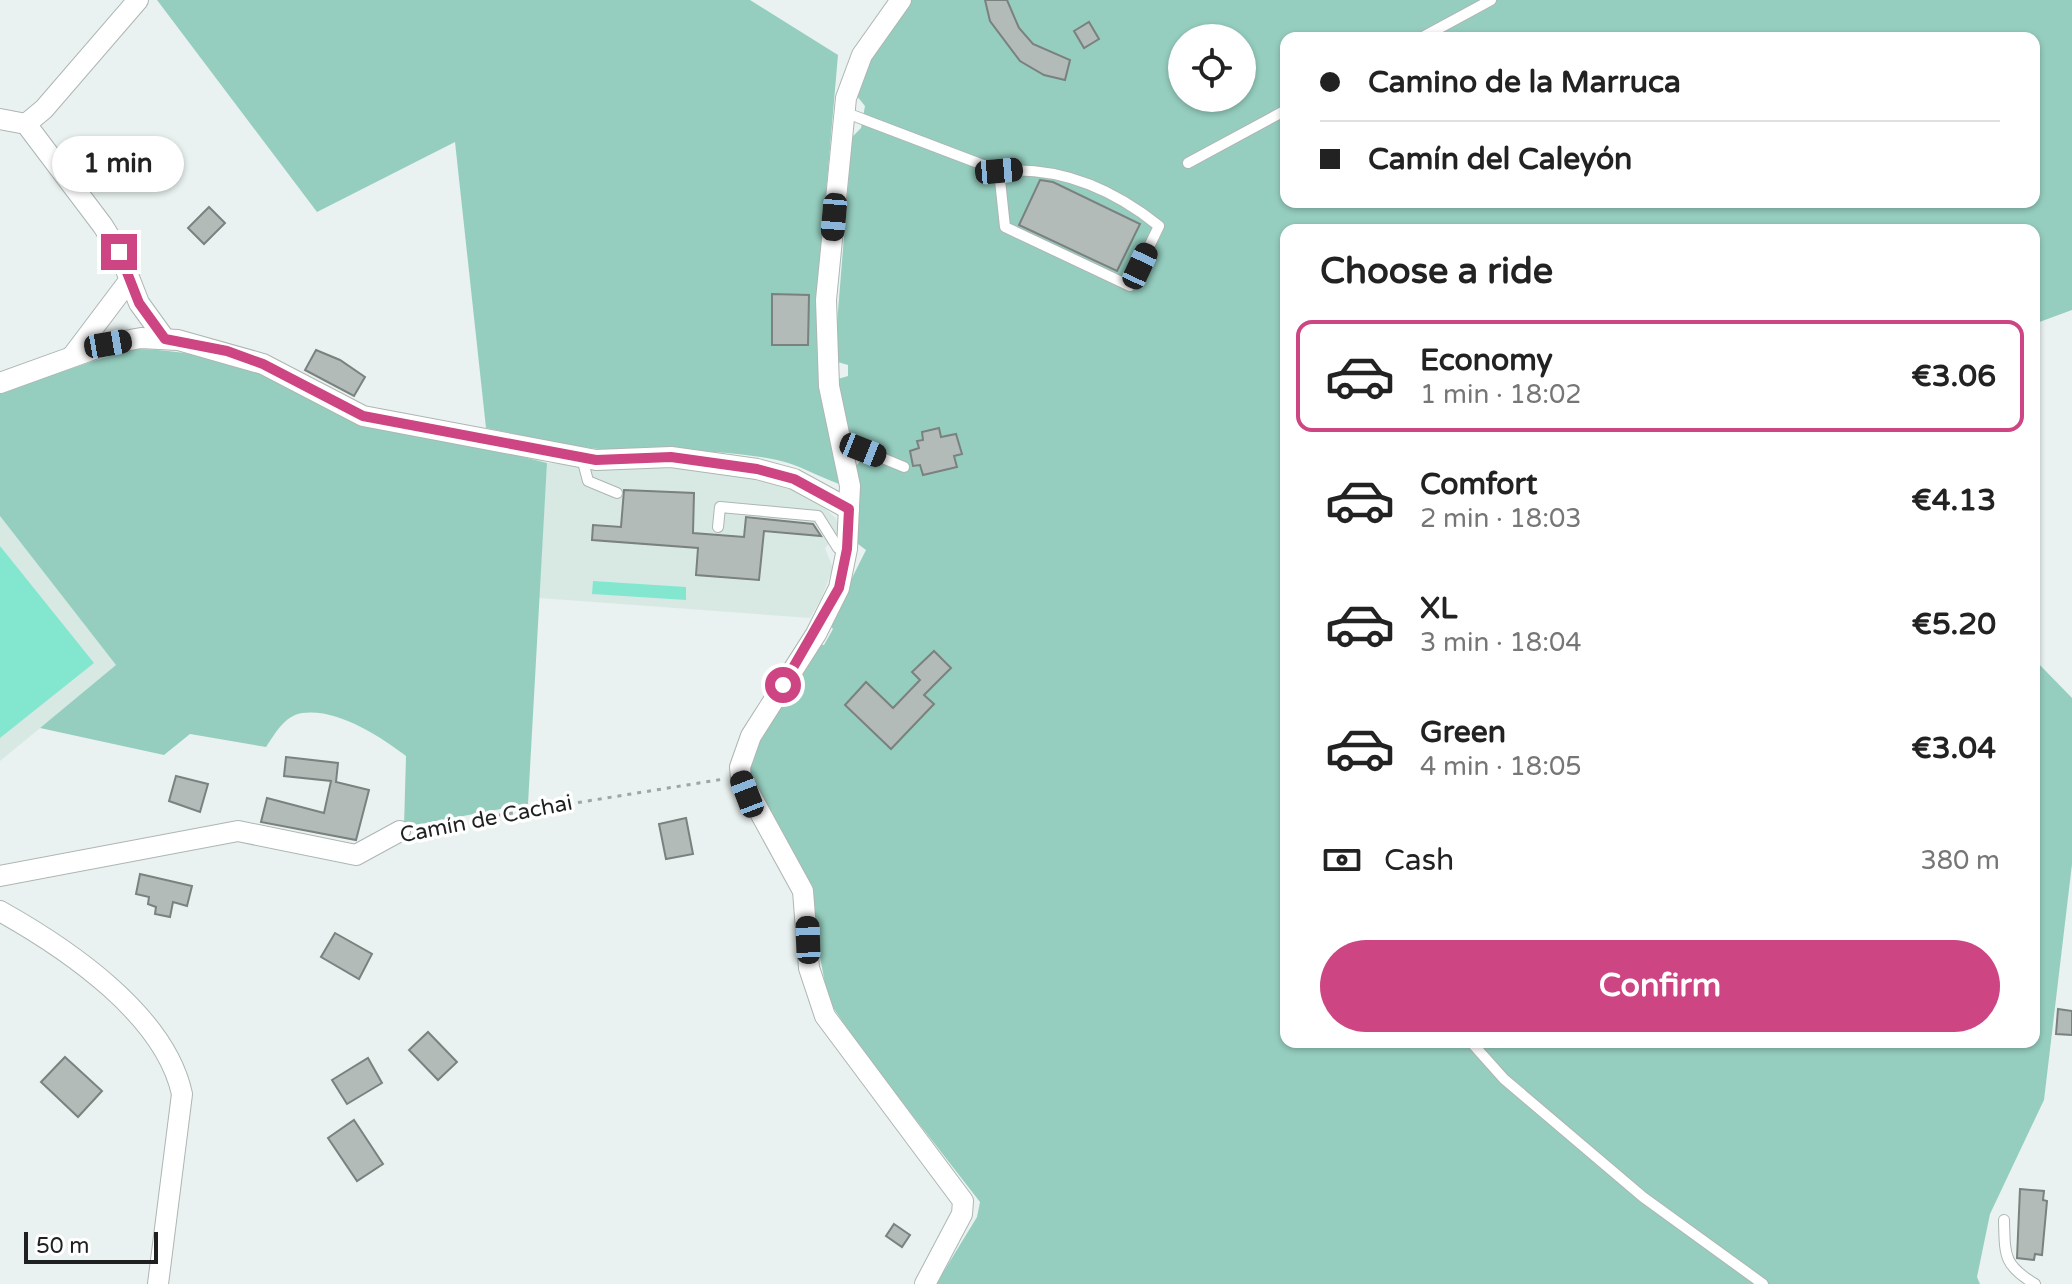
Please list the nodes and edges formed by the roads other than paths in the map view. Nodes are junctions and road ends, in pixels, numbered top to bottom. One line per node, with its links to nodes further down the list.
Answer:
1 (138, 0): 8 (street)
2 (901, 0): 5 (street)
3 (1491, 0): 4 (lane)
4 (1432, 32)
5 (844, 112): 10 (lane); 15 (street)
6 (1280, 113): 9 (lane)
7 (0, 119): 8 (street)
8 (26, 124): 11 (street)
9 (1188, 163)
10 (999, 171): 10 (lane)
11 (128, 282): 12 (street); 13 (street)
12 (165, 339): 13 (street); 16 (street)
13 (73, 355): 14 (street)
14 (0, 383)
15 (843, 453): 17 (lane); 19 (street)
16 (582, 458): 18 (lane); 19 (street)
17 (904, 467)
18 (617, 493)
19 (849, 509): 21 (street)
20 (718, 527): 21 (lane)
21 (847, 549): 28 (street)
22 (400, 831): 23 (street, Camín de Cachai)
23 (0, 876)
24 (0, 911): 27 (street)
25 (1476, 1048): 29 (lane)
26 (2004, 1220): 30 (lane)
27 (158, 1284)
28 (925, 1284)
29 (1763, 1284)
30 (2035, 1284)

